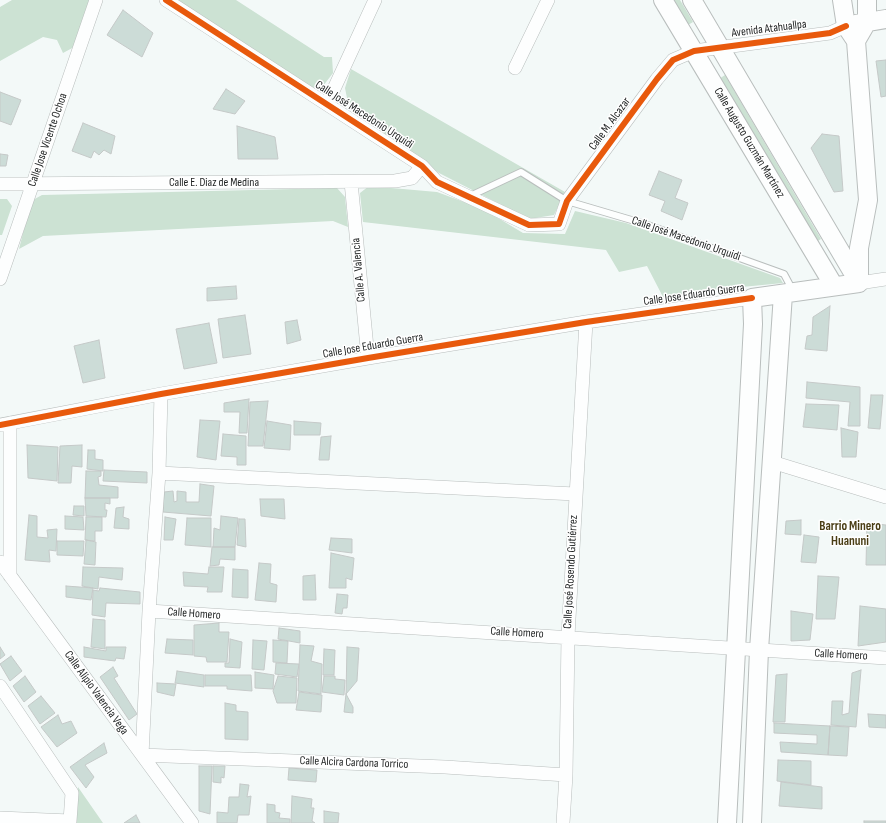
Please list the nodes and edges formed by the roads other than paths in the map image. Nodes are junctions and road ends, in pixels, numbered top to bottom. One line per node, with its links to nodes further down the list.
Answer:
1 (96, 0): 20 (street, Calle Jose Vicente Ochoa)
2 (166, 0): 16 (street, Calle José Macedonio Urquidi)
3 (375, 0): 16 (street)
4 (548, 0): 15 (street)
5 (663, 0): 14 (main road, Calle Augusto Guzmán Martínez)
6 (692, 0): 13 (main road, Calle Augusto Guzmán Martínez)
7 (842, 0): 11 (main road)
8 (867, 0): 10 (main road)
9 (886, 19): 10 (main road, Avenida Atahuallpa)
10 (867, 22): 11 (main road, Avenida Atahuallpa); 12 (main road)
11 (846, 26): 12 (main road); 13 (street, Avenida Atahuallpa)
12 (856, 41): 26 (main road)
13 (720, 47): 14 (street, Avenida Atahuallpa); 26 (main road, Calle Augusto Guzmán Martínez)
14 (694, 51): 22 (street, Calle M. Alcazar); 27 (main road, Calle Augusto Guzmán Martínez)
15 (515, 68)
16 (327, 104): 17 (street, Calle José Macedonio Urquidi)
17 (422, 166): 18 (street, Calle E. Diaz de Medina); 21 (street, Calle José Macedonio Urquidi)
18 (351, 182): 20 (street, Calle E. Diaz de Medina); 31 (street, Calle A. Valencia)
19 (0, 184): 20 (street, Calle E. Diaz de Medina)
20 (33, 184): 24 (street, Calle Jose Vicente Ochoa)
21 (468, 196): 22 (lane, Calle José Macedonio Urquidi); 23 (street, Calle José Macedonio Urquidi)
22 (568, 201): 23 (street, Calle M. Alcazar); 28 (lane, Calle José Macedonio Urquidi)
23 (559, 224)
24 (0, 279)
25 (886, 279): 26 (street)
26 (859, 283): 27 (main road, Calle Jose Eduardo Guerra)
27 (834, 286): 28 (main road, Calle Jose Eduardo Guerra)
28 (788, 293): 29 (main road, Calle Jose Eduardo Guerra); 34 (main road)
29 (752, 298): 30 (street, Calle Jose Eduardo Guerra); 42 (main road)
30 (586, 322): 31 (street, Calle Jose Eduardo Guerra); 36 (street, Calle José Rosendo Gutiérrez)
31 (368, 358): 32 (street, Calle Jose Eduardo Guerra)
32 (161, 394): 33 (street, Calle Jose Eduardo Guerra); 35 (street)
33 (5, 424): 39 (street)
34 (772, 462): 37 (street); 43 (main road)
35 (159, 473): 36 (street); 40 (street)
36 (575, 494): 41 (street, Calle José Rosendo Gutiérrez)
37 (886, 497)
38 (0, 562): 39 (street, Calle Alipio Valencia Vega)
39 (10, 576): 46 (street, Calle Alipio Valencia Vega)
40 (149, 611): 41 (street, Calle Homero); 46 (street)
41 (568, 636): 42 (street, Calle Homero); 47 (street, Calle José Rosendo Gutiérrez)
42 (735, 649): 43 (street, Calle Homero); 51 (main road)
43 (759, 650): 44 (street, Calle Homero); 52 (main road)
44 (886, 658)
45 (1, 689): 48 (street)
46 (142, 755): 47 (street, Calle Alcira Cardona Torrico); 49 (street, Calle Alipio Valencia Vega)
47 (566, 775): 50 (street, Calle José Rosendo Gutiérrez)
48 (0, 818)
49 (192, 823)
50 (563, 823)
51 (727, 823)
52 (752, 823)

